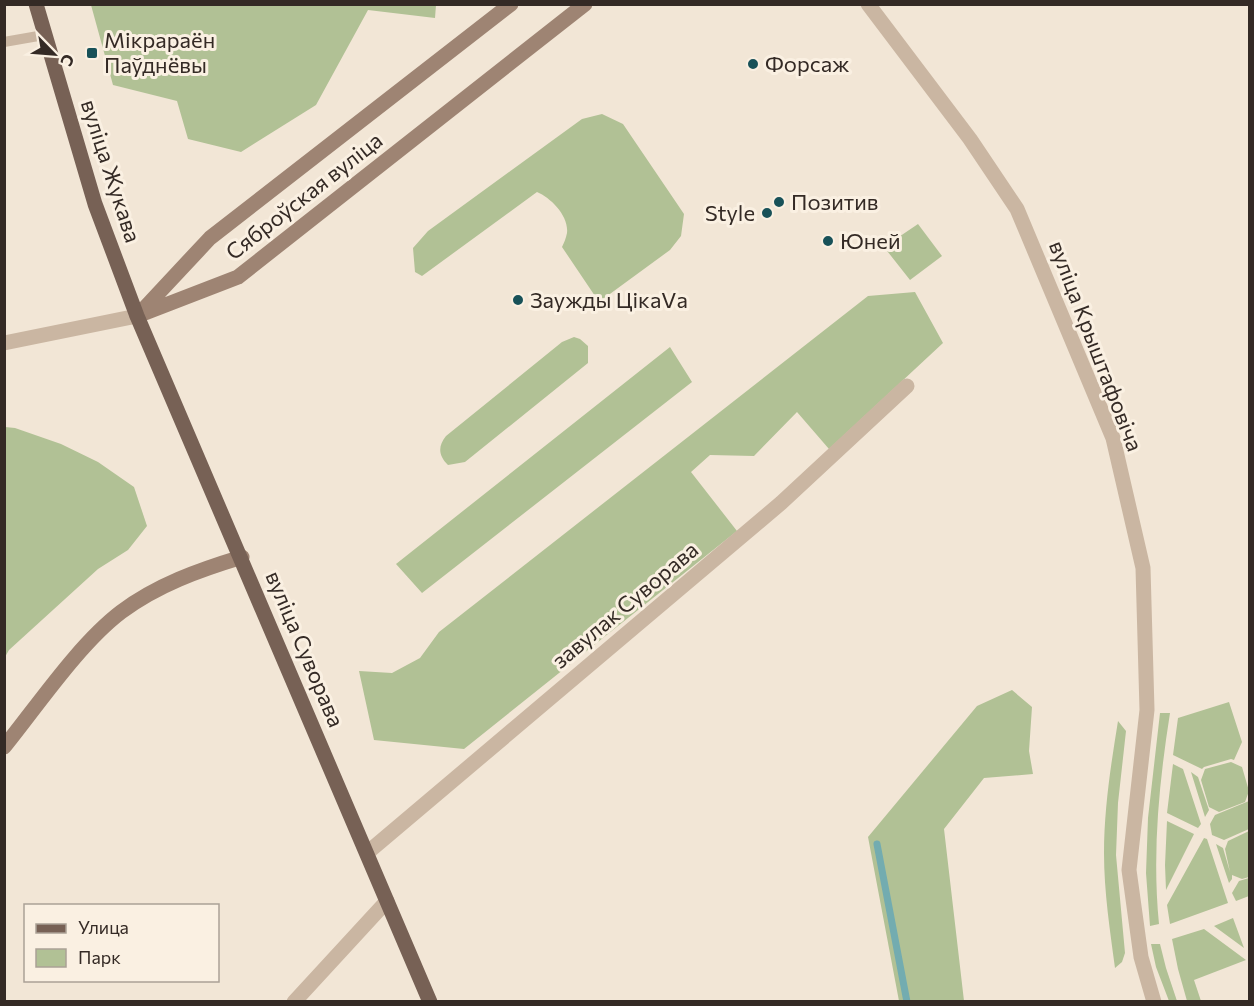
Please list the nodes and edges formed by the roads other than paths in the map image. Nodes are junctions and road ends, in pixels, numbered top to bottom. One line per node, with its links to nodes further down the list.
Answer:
1 (36, 4): 5 (main road, вуліца Жукава)
2 (511, 4): 7 (main road, Сяброўская вуліца)
3 (585, 4): 7 (main road, Сяброўская вуліца)
4 (868, 4): 16 (street, вуліца Крыштафовіча)
5 (44, 35): 6 (lane); 7 (main road, вуліца Жукава)
6 (4, 42)
7 (137, 316): 8 (street); 10 (main road, вуліца Суворава)
8 (4, 343)
9 (907, 386): 12 (street, завулак Суворава)
10 (242, 557): 11 (main road); 12 (main road, вуліца Суворава)
11 (4, 747)
12 (367, 852): 13 (main road, вуліца Суворава)
13 (387, 901): 14 (street); 15 (main road, вуліца Суворава)
14 (294, 1002)
15 (430, 1002)
16 (1154, 1002)

